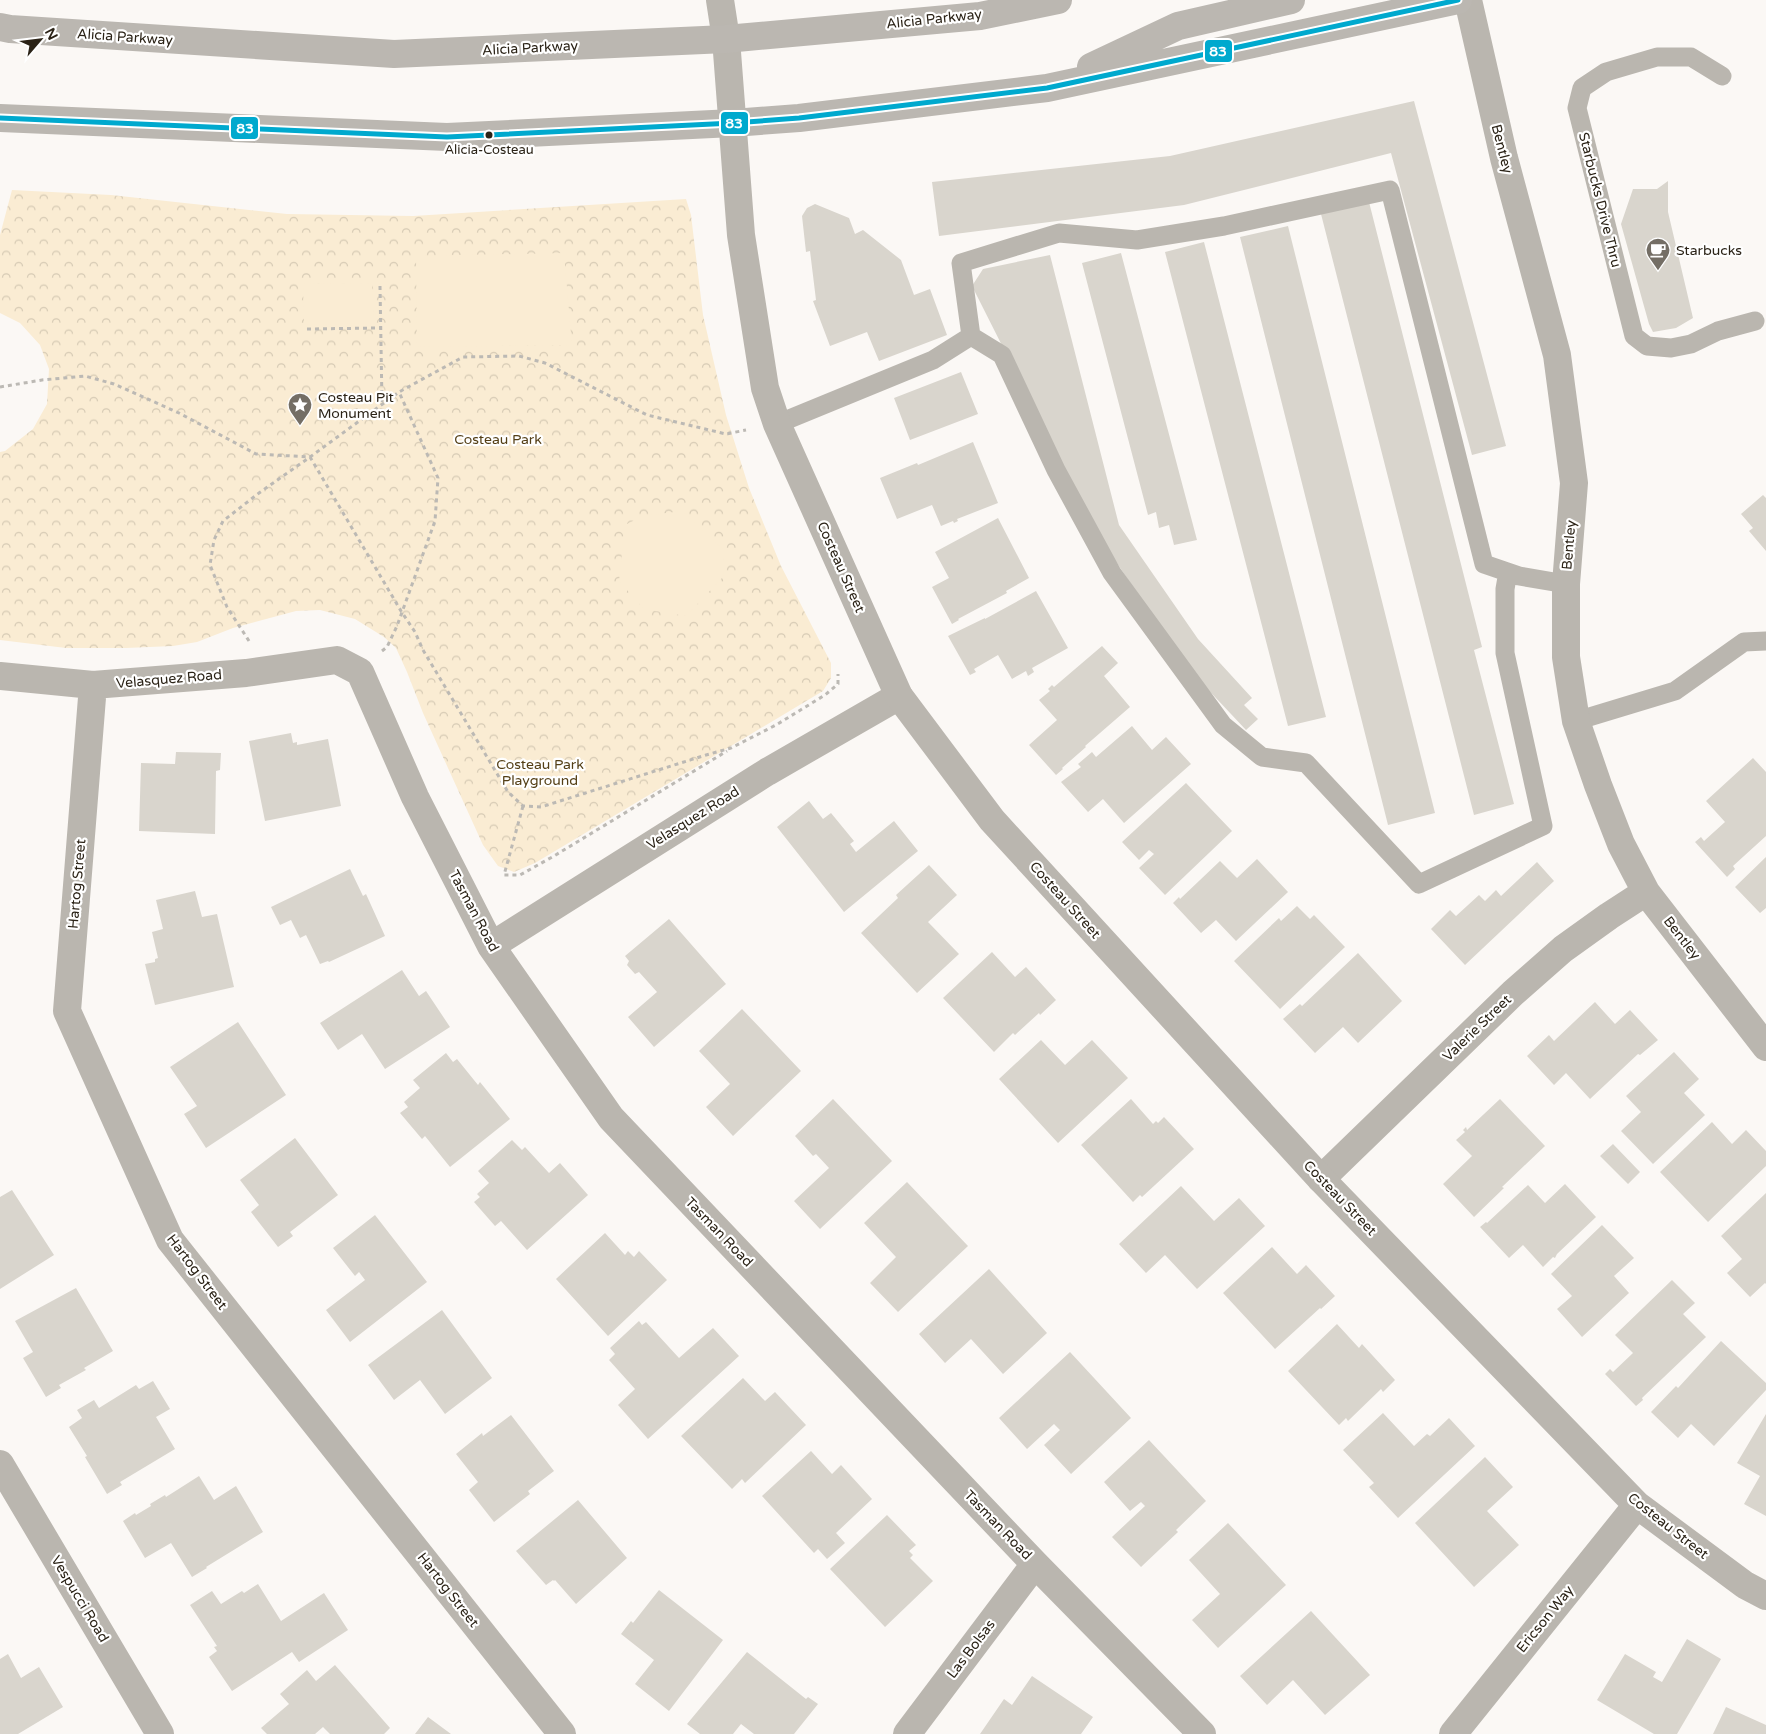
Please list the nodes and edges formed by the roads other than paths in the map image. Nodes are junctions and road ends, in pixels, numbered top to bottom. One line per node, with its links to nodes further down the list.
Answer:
1 (720, 0): 7 (street, Costeau Street)
2 (1058, 0): 7 (main road, Alicia Parkway)
3 (1291, 0): 9 (main road)
4 (1458, 0): 9 (main road)
5 (1468, 0): 16 (street, Bentley)
6 (0, 27): 7 (main road, Alicia Parkway)
7 (726, 39): 11 (street, Costeau Street)
8 (1722, 76): 12 (lane, Starbucks Drive Thru)
9 (1047, 88): 11 (main road)
10 (0, 118): 11 (main road)
11 (734, 123): 14 (street, Costeau Street)
12 (1755, 321)
13 (971, 336): 14 (lane); 15 (lane); 15 (lane)
14 (777, 424): 21 (street, Costeau Street)
15 (1508, 572): 16 (lane)
16 (1566, 584): 22 (street, Bentley)
17 (1766, 641): 22 (lane)
18 (348, 666): 20 (street, Velasquez Road); 24 (street, Tasman Road)
19 (0, 676): 20 (street, Velasquez Road)
20 (93, 685): 32 (street, Hartog Street)
21 (899, 696): 24 (street, Velasquez Road); 26 (street, Costeau Street)
22 (1576, 721): 23 (street, Bentley)
23 (1646, 892): 25 (street, Bentley); 26 (street, Valerie Street)
24 (491, 946): 29 (street, Tasman Road)
25 (1766, 1047)
26 (1321, 1180): 28 (street, Costeau Street)
27 (0, 1464): 31 (street, Vespucci Road)
28 (1637, 1505): 30 (street, Costeau Street); 35 (street, Ericson Way)
29 (1035, 1564): 33 (street, Las Bolsas); 34 (street, Tasman Road)
30 (1766, 1596)
31 (160, 1734)
32 (562, 1734)
33 (907, 1734)
34 (1202, 1734)
35 (1454, 1734)

